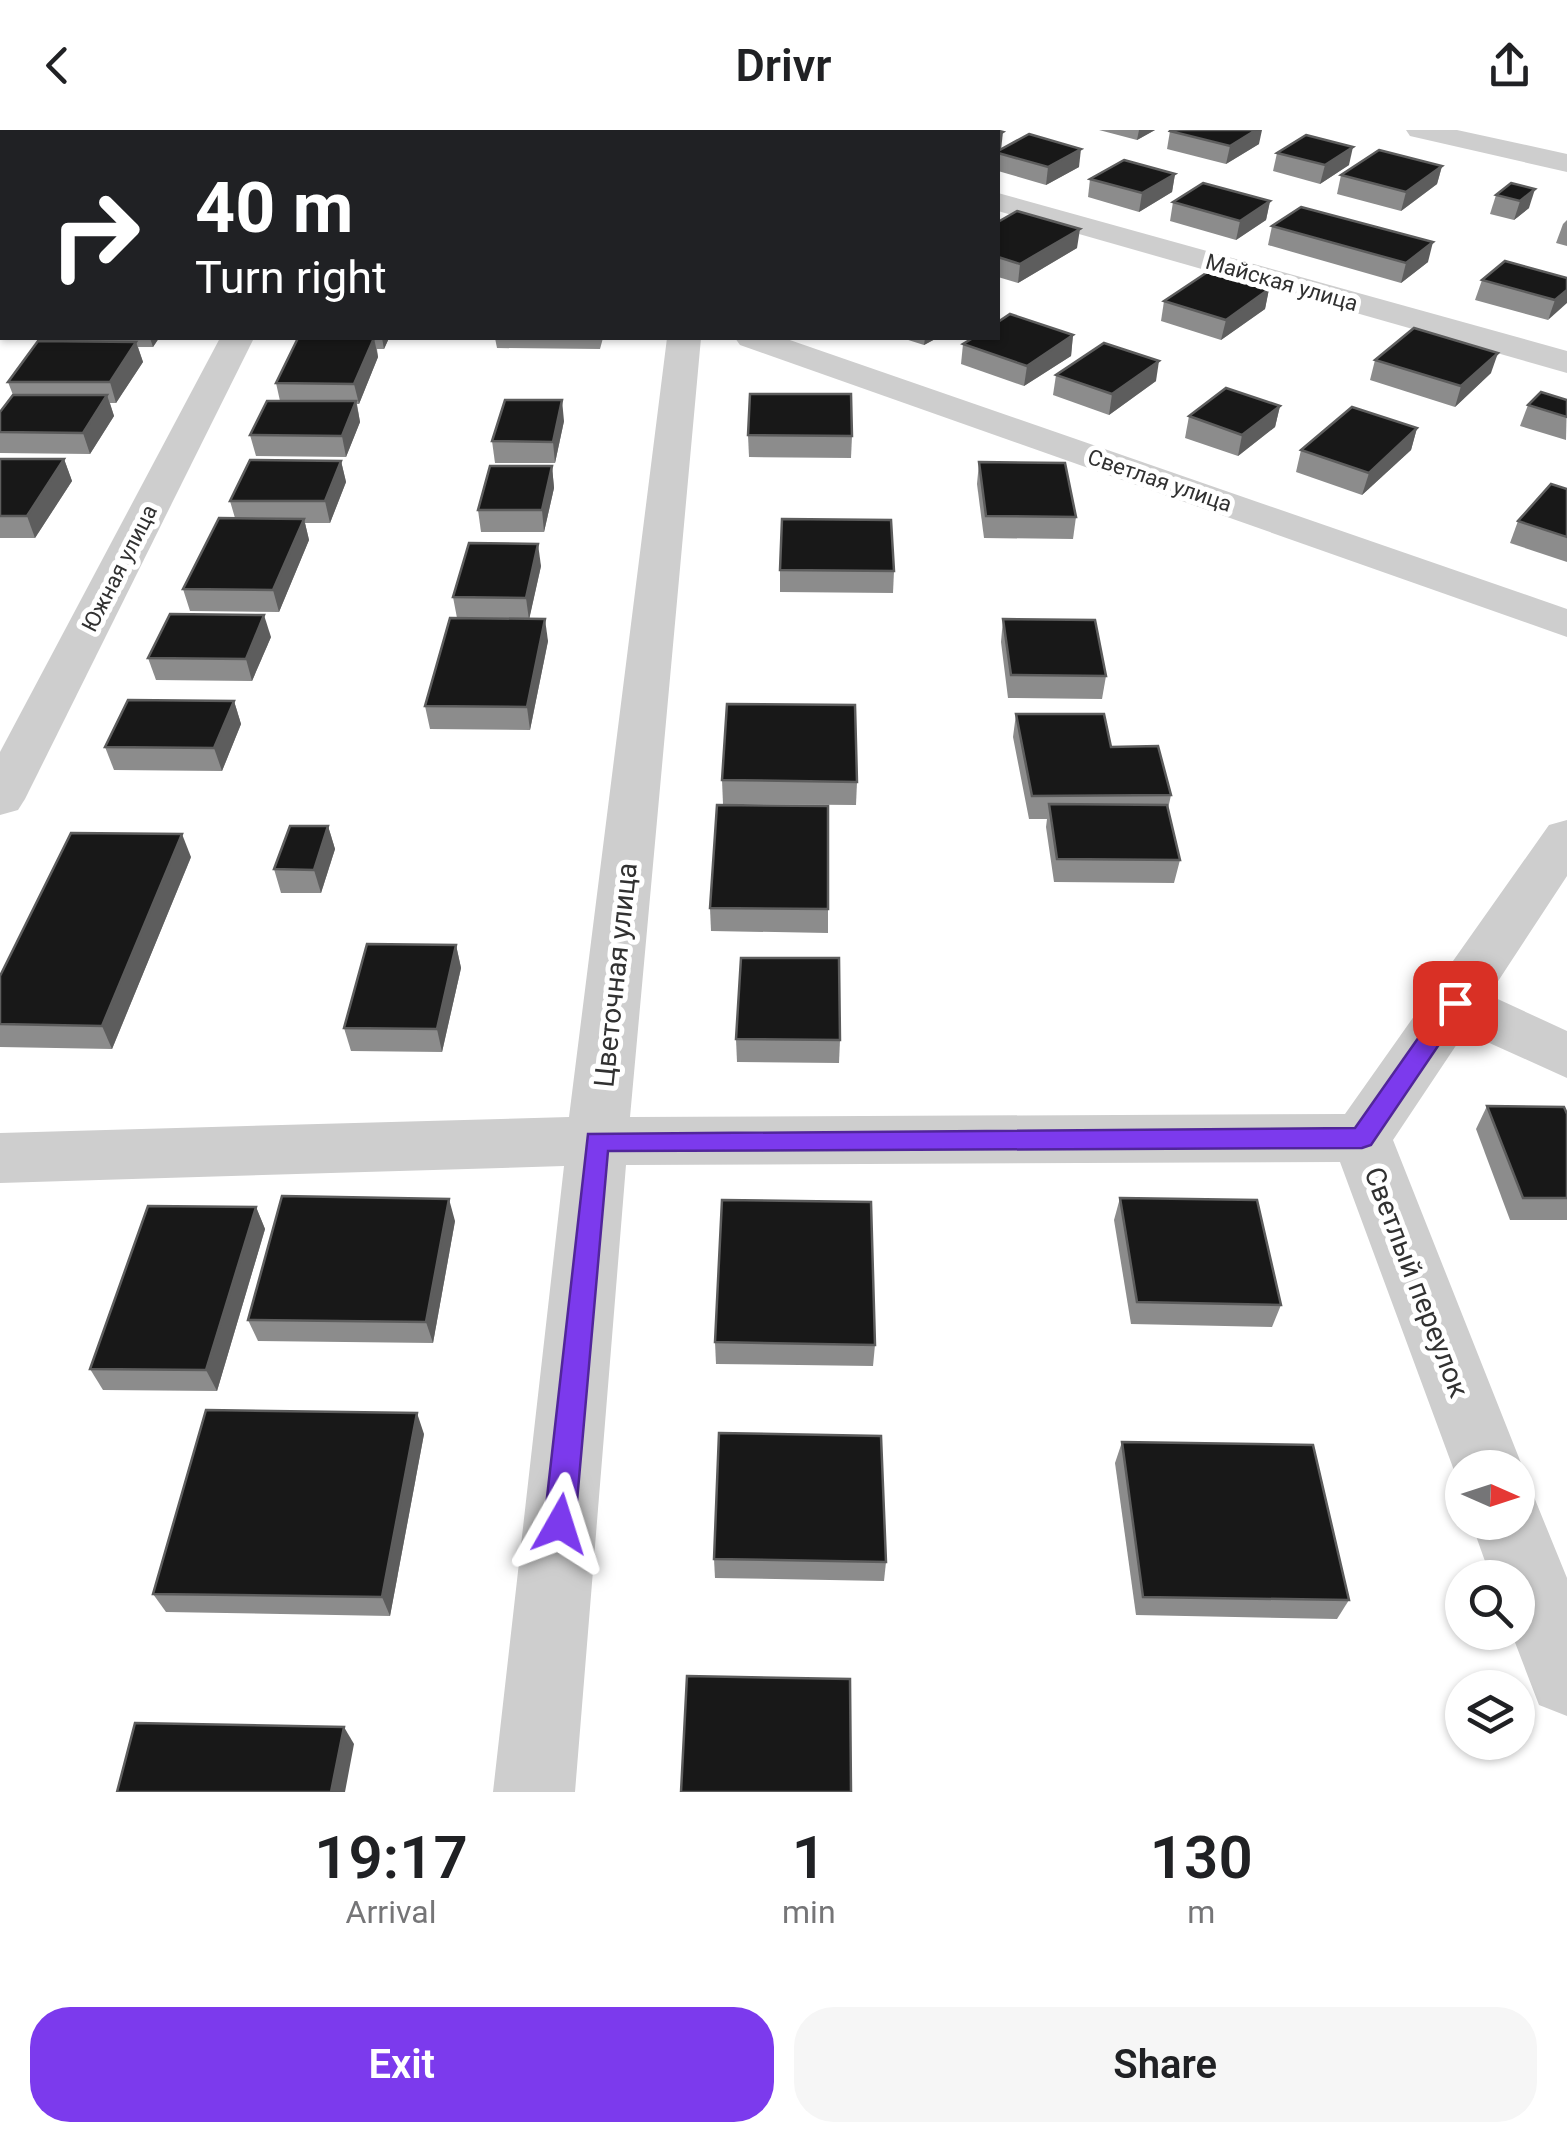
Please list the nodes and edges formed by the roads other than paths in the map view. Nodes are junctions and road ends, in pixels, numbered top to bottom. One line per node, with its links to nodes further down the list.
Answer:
1 (1420, 130): 2 (street)
2 (1567, 163)
3 (1000, 203): 7 (street, Майская улица)
4 (236, 340): 9 (street, Южная улица)
5 (684, 340): 14 (street, Цветочная улица)
6 (758, 340): 8 (street, Светлая улица)
7 (1567, 362)
8 (1567, 624)
9 (0, 799)
10 (1567, 837): 11 (street, Светлый переулок)
11 (1455, 1003): 12 (street); 13 (street, Светлый переулок)
12 (1567, 1056)
13 (1362, 1138): 14 (street); 16 (street, Светлый переулок)
14 (596, 1141): 15 (street); 19 (street, Цветочная улица)
15 (0, 1158)
16 (1480, 1450)
17 (1515, 1540): 18 (street)
18 (1567, 1677)
19 (534, 1792)

